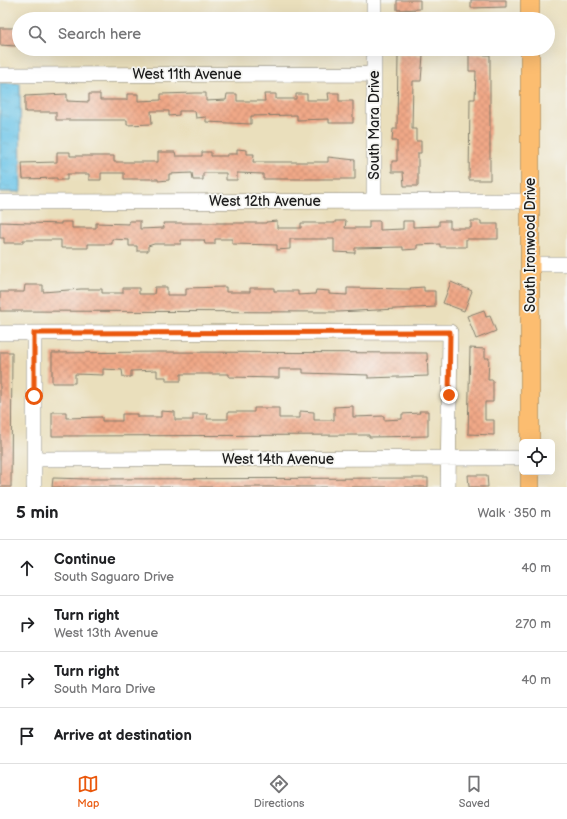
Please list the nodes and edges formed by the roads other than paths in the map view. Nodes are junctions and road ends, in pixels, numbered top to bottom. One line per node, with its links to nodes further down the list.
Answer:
1 (374, 0): 3 (street)
2 (530, 0): 4 (main road)
3 (374, 12)
4 (530, 12)
5 (374, 56): 7 (street, South Mara Drive)
6 (530, 56): 10 (main road, South Ironwood Drive)
7 (374, 74): 8 (street, West 11th Avenue); 9 (street, South Mara Drive)
8 (0, 75)
9 (374, 201): 10 (street, West 12th Avenue); 11 (street, West 12th Avenue)
10 (530, 201): 12 (main road, South Ironwood Drive)
11 (0, 202)
12 (530, 264): 13 (street); 16 (main road, South Ironwood Drive)
13 (567, 264)
14 (0, 333): 15 (street)
15 (34, 333): 17 (street); 19 (street)
16 (530, 439)
17 (448, 458): 18 (street, West 14th Avenue); 19 (street, West 14th Avenue); 22 (street)
18 (519, 458)
19 (34, 459): 21 (street)
20 (530, 475): 23 (main road)
21 (34, 487)
22 (448, 487)
23 (530, 487)

